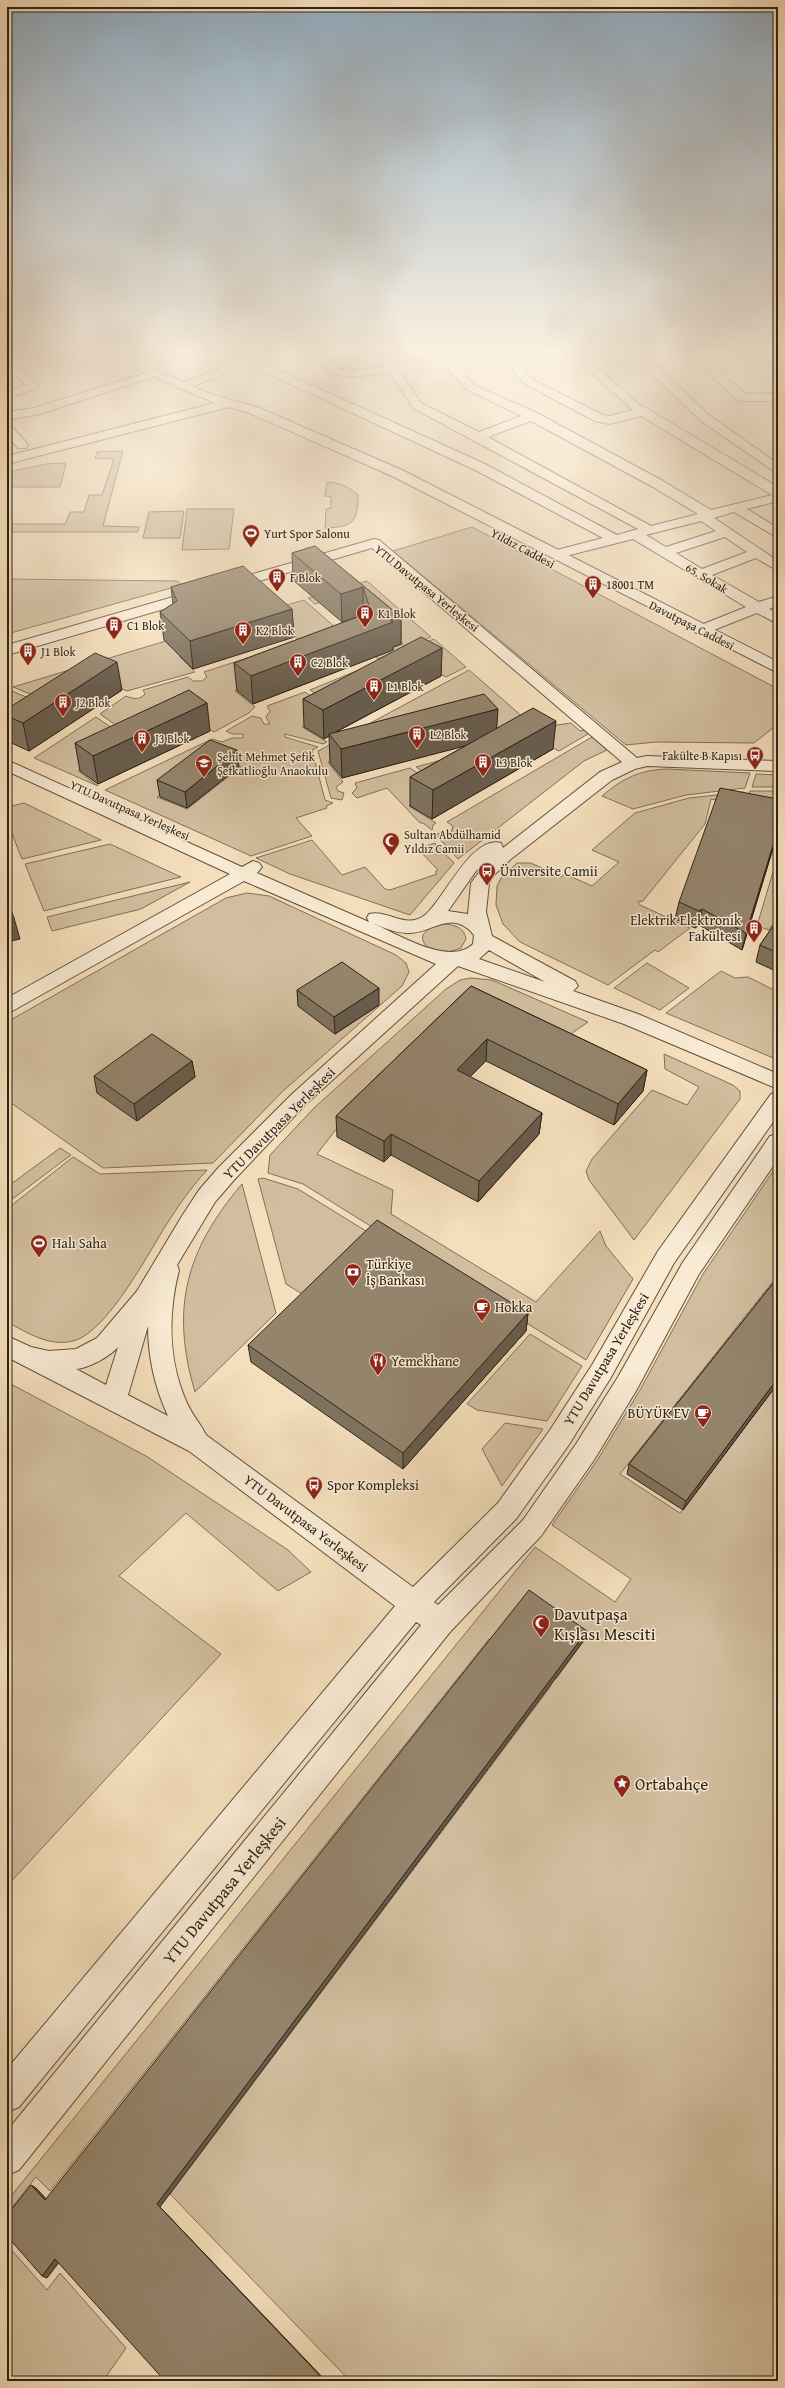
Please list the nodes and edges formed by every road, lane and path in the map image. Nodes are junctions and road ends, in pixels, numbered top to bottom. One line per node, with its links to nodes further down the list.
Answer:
1 (355, 464): 27 (street, Yıldız Caddesi)
2 (377, 464): 18 (street, Davutpaşa Caddesi)
3 (474, 464): 15 (street)
4 (530, 464): 11 (street)
5 (622, 464): 10 (street)
6 (730, 464): 7 (street)
7 (778, 493)
8 (778, 497): 9 (street)
9 (736, 508): 10 (street); 13 (street)
10 (706, 515): 11 (street); 12 (street)
11 (652, 531): 14 (street)
12 (726, 532): 16 (street); 17 (street)
13 (778, 534)
14 (636, 535): 15 (street); 16 (street, 65. Sokak)
15 (617, 540): 18 (street)
16 (664, 552): 20 (street, 65. Sokak)
17 (756, 553): 19 (street); 20 (street)
18 (558, 554): 24 (street, Davutpaşa Caddesi)
19 (778, 567)
20 (701, 574): 22 (street, 65. Sokak)
21 (778, 600): 22 (street)
22 (756, 607): 23 (street, 65. Sokak); 24 (street)
23 (778, 620)
24 (701, 630): 26 (street, Davutpaşa Caddesi)
25 (7, 650): 30 (street, YTU Davutpasa Yerleşkesi)
26 (778, 668)
27 (778, 682)
28 (778, 752): 30 (street)
29 (7, 754): 33 (street, YTU Davutpasa Yerleşkesi)
30 (629, 759): 32 (street); 34 (street); 35 (street)
31 (7, 765): 33 (street, YTU Davutpasa Yerleşkesi)
32 (778, 766)
33 (249, 870): 34 (street, YTU Davutpasa Yerleşkesi); 36 (street, YTU Davutpasa Yerleşkesi); 37 (street)
34 (427, 922): 35 (street, YTU Davutpasa Yerleşkesi); 36 (street)
35 (484, 937): 36 (street, YTU Davutpasa Yerleşkesi); 38 (street, YTU Davutpasa Yerleşkesi)
36 (443, 957): 38 (street, YTU Davutpasa Yerleşkesi); 42 (street, YTU Davutpasa Yerleşkesi)
37 (7, 1007)
38 (631, 1019): 39 (street, YTU Davutpasa Yerleşkesi)
39 (778, 1082)
40 (778, 1099): 47 (street, YTU Davutpasa Yerleşkesi)
41 (778, 1142): 48 (street, YTU Davutpasa Yerleşkesi)
42 (190, 1222): 43 (street, YTU Davutpasa Yerleşkesi); 46 (street, YTU Davutpasa Yerleşkesi)
43 (145, 1298): 44 (street, YTU Davutpasa Yerleşkesi); 45 (street, YTU Davutpasa Yerleşkesi)
44 (17, 1351): 45 (street, YTU Davutpasa Yerleşkesi)
45 (114, 1400): 46 (street, YTU Davutpasa Yerleşkesi)
46 (198, 1443): 47 (street, YTU Davutpasa Yerleşkesi)
47 (414, 1604): 48 (street, YTU Davutpasa Yerleşkesi); 49 (street, YTU Davutpasa Yerleşkesi)
48 (440, 1623): 50 (street, YTU Davutpasa Yerleşkesi)
49 (7, 2095)
50 (7, 2158)

